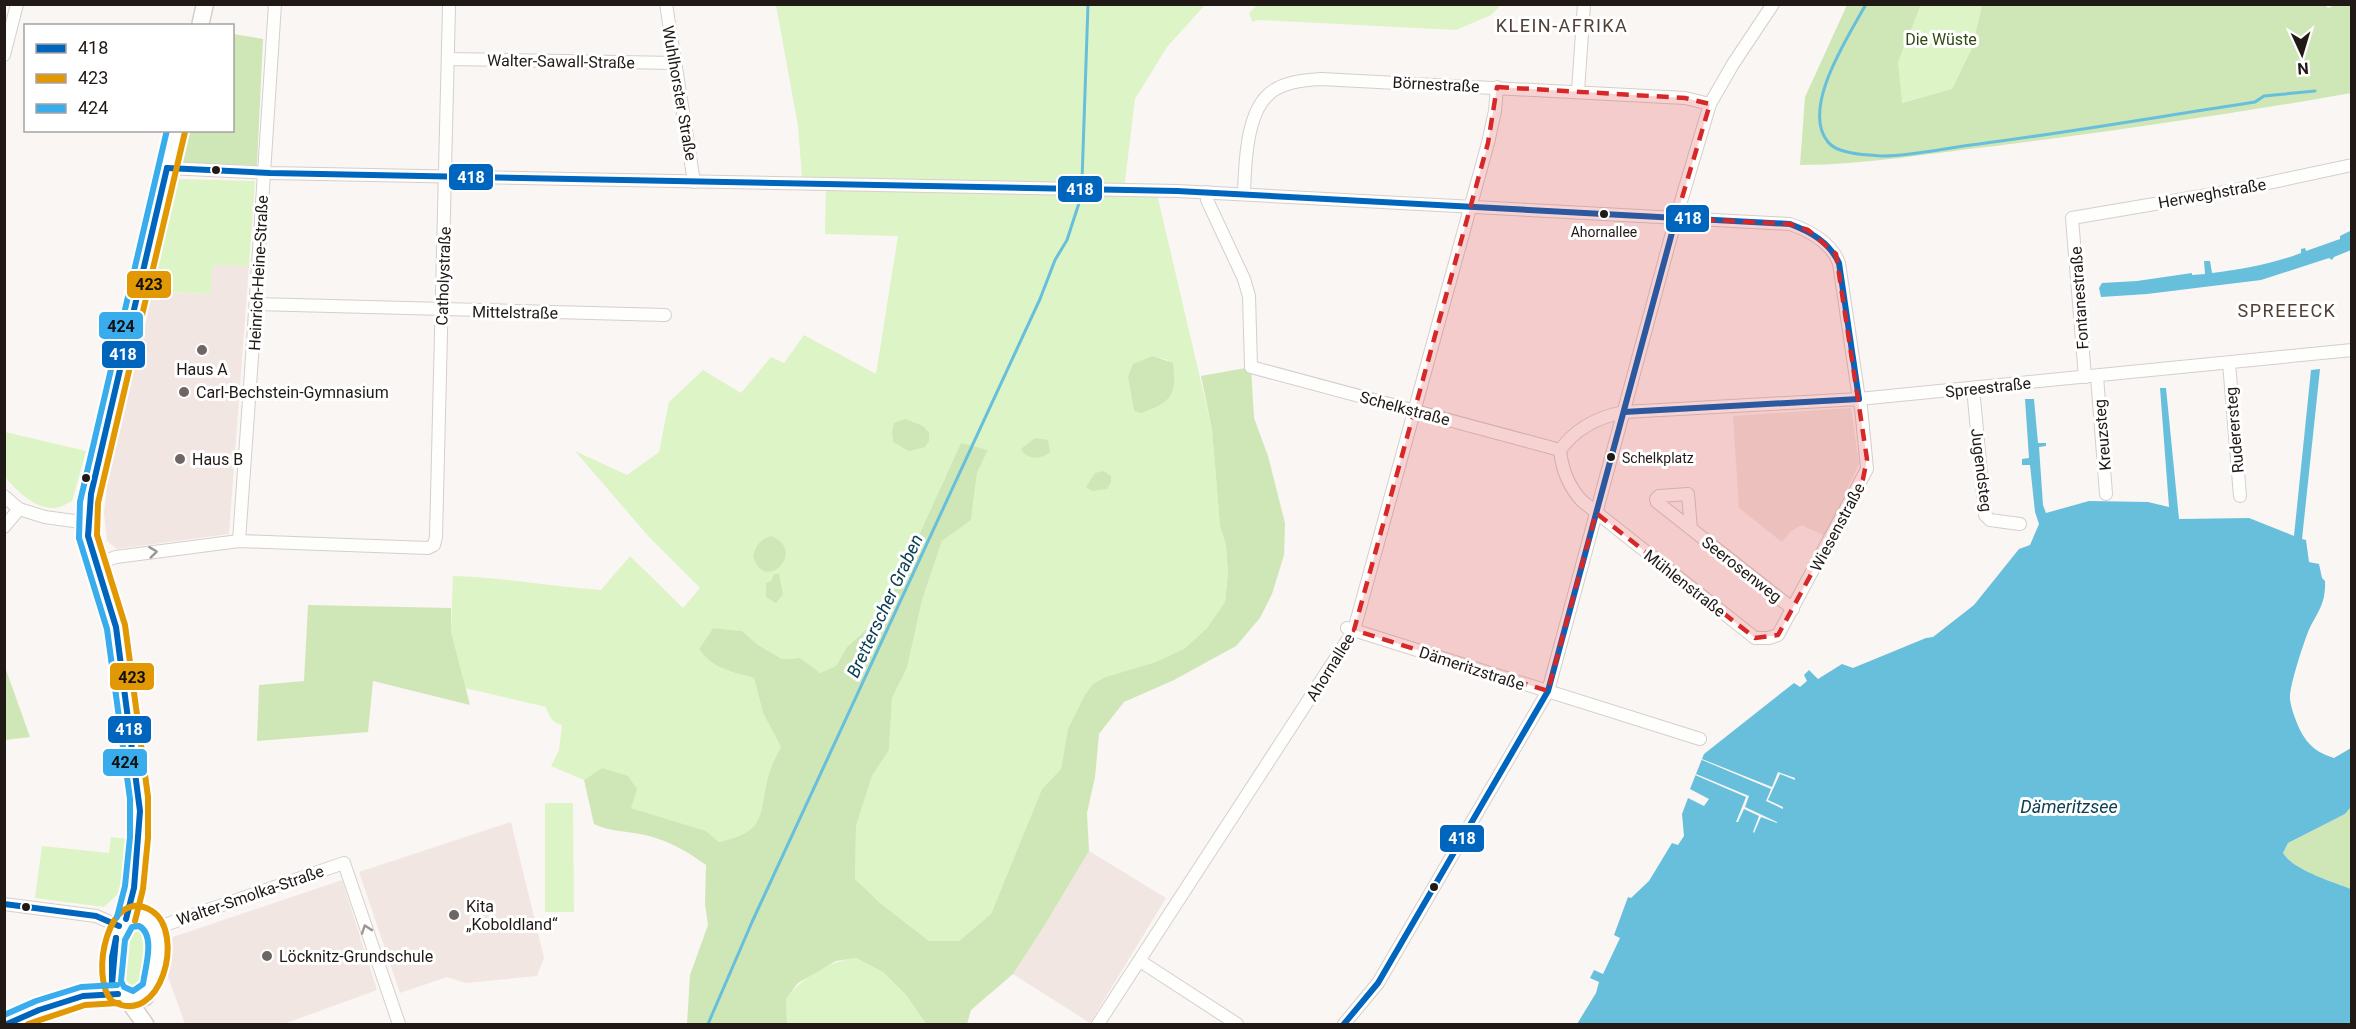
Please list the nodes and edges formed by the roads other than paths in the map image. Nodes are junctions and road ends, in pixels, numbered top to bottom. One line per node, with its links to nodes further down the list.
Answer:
1 (17, 4): 9 (street)
2 (205, 4): 8 (main road)
3 (275, 4): 18 (street, Heinrich-Heine-Straße)
4 (666, 4): 11 (street, Wuhlhorster Straße)
5 (1584, 4): 13 (street)
6 (1768, 6): 14 (street)
7 (449, 7): 10 (street, Catholystraße)
8 (200, 24)
9 (4, 55)
10 (448, 59): 11 (street, Walter-Sawall-Straße); 19 (street, Catholystraße)
11 (675, 63): 20 (street, Wuhlhorster Straße)
12 (1497, 87): 13 (street, Börnestraße); 22 (street, Börnestraße); 23 (street, Ahornallee)
13 (1578, 91): 14 (street, Börnestraße)
14 (1710, 104): 24 (street)
15 (176, 132): 17 (main road)
16 (2352, 165): 25 (street, Herweghstraße)
17 (167, 168): 18 (street); 42 (main road)
18 (263, 173): 19 (street); 26 (street, Heinrich-Heine-Straße)
19 (446, 177): 20 (street); 27 (street, Catholystraße)
20 (694, 182): 21 (street)
21 (1207, 192): 22 (street); 34 (street, Schelkstraße)
22 (1244, 193): 23 (street)
23 (1469, 206): 24 (street); 34 (street, Ahornallee)
24 (1676, 218): 33 (street, Wiesenstraße); 35 (street)
25 (2072, 218): 31 (street, Fontanestraße)
26 (256, 304): 27 (street, Mittelstraße); 46 (street, Heinrich-Heine-Straße)
27 (442, 310): 28 (street, Mittelstraße); 46 (street, Catholystraße)
28 (665, 315)
29 (2352, 350): 30 (street, Spreestraße)
30 (2229, 363): 31 (street, Spreestraße); 39 (street, Ruderersteg)
31 (2091, 377): 32 (street, Spreestraße); 37 (street, Kreuzsteg)
32 (1973, 388): 33 (street, Spreestraße); 43 (street, Jugendsteg)
33 (1859, 399): 35 (street, Spreestraße); 48 (street, Wiesenstraße)
34 (1413, 409): 36 (street, Schelkstraße); 49 (street, Ahornallee)
35 (1624, 412): 36 (street); 41 (street)
36 (1560, 450): 41 (street)
37 (2106, 494)
38 (4, 496): 40 (street)
39 (2240, 496)
40 (19, 509): 42 (street); 44 (street)
41 (1596, 513): 50 (street, Mühlenstraße); 51 (street)
42 (88, 523): 47 (main road)
43 (2020, 524)
44 (4, 526)
45 (1691, 529): 48 (street, Seerosenweg)
46 (239, 542): 47 (street, one-way to 46)
47 (96, 564): 54 (main road)
48 (1794, 609): 50 (street, Wiesenstraße)
49 (1350, 629): 51 (street, Dämeritzstraße); 55 (street, Ahornallee)
50 (1778, 635)
51 (1548, 691): 52 (street, Dämeritzstraße); 66 (street)
52 (1700, 738)
53 (4, 904): 54 (street)
54 (136, 923): 56 (main road); 58 (main road); 63 (street, Walter-Smolka-Straße, one-way to 54)
55 (1140, 961): 64 (street, Ahornallee); 65 (street)
56 (112, 977): 57 (main road); 59 (main road)
57 (83, 996): 59 (main road); 60 (main road)
58 (146, 996): 59 (main road); 62 (main road)
59 (123, 997): 61 (main road)
60 (7, 1024)
61 (145, 1024)
62 (149, 1024)
63 (399, 1024)
64 (1098, 1024)
65 (1237, 1024)
66 (1344, 1024)

